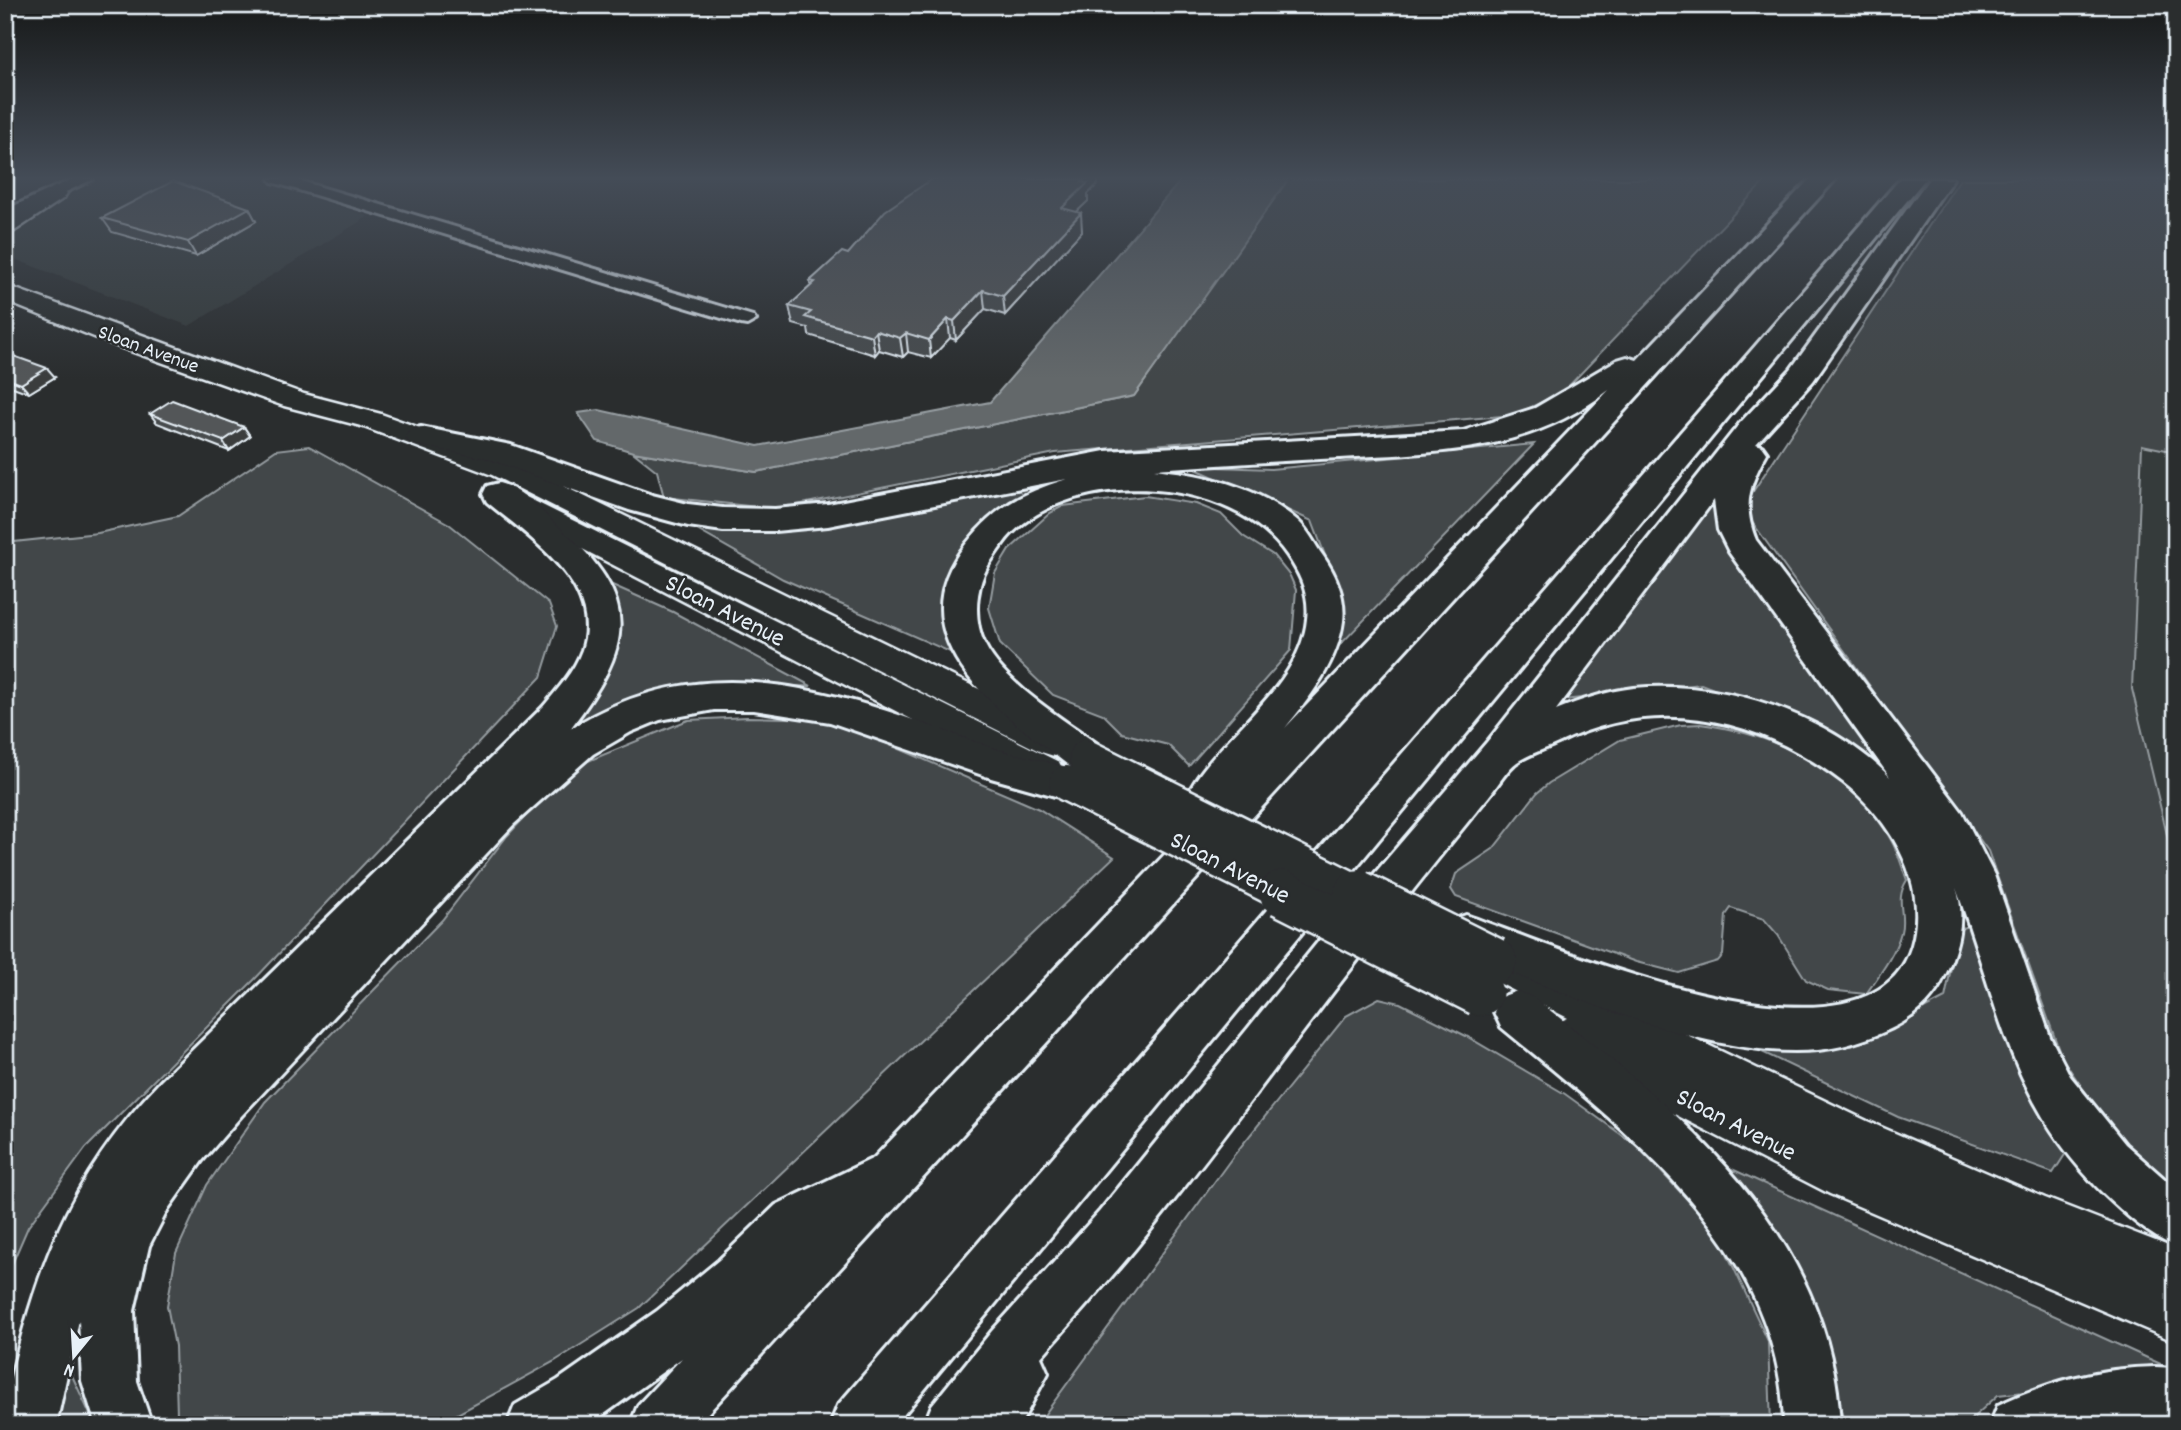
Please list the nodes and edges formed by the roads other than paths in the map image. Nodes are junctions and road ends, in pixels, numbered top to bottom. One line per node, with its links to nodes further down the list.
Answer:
1 (500, 246): 8 (street)
2 (1761, 246): 9 (highway)
3 (1856, 246): 29 (highway)
4 (1893, 246): 10 (highway)
5 (5, 265): 7 (main road)
6 (5, 292): 7 (main road, Sloan Avenue)
7 (32, 302): 11 (main road, Sloan Avenue)
8 (747, 320)
9 (1661, 352): 12 (highway); 16 (highway)
10 (1784, 397): 14 (highway); 20 (highway)
11 (293, 400): 12 (main road, Sloan Avenue); 13 (main road, Sloan Avenue)
12 (421, 437): 15 (main road, Sloan Avenue)
13 (499, 494): 15 (main road, Sloan Avenue); 25 (highway)
14 (1501, 753): 18 (highway); 21 (highway)
15 (1076, 770): 16 (highway); 17 (main road, Sloan Avenue, bridge); 18 (main road, Sloan Avenue, bridge); 26 (highway)
16 (1166, 879): 19 (highway)
17 (1400, 914): 18 (highway, bridge)
18 (1498, 978): 22 (main road, Sloan Avenue); 23 (main road, Sloan Avenue); 32 (highway)
19 (897, 1170): 27 (highway); 28 (highway)
20 (2176, 1221)
21 (1118, 1229): 30 (highway); 31 (highway)
22 (2176, 1273)
23 (2176, 1318)
24 (2176, 1396): 33 (highway)
25 (28, 1425)
26 (124, 1425)
27 (535, 1425)
28 (658, 1425)
29 (858, 1425)
30 (952, 1425)
31 (987, 1425)
32 (1812, 1425)
33 (2018, 1425)

